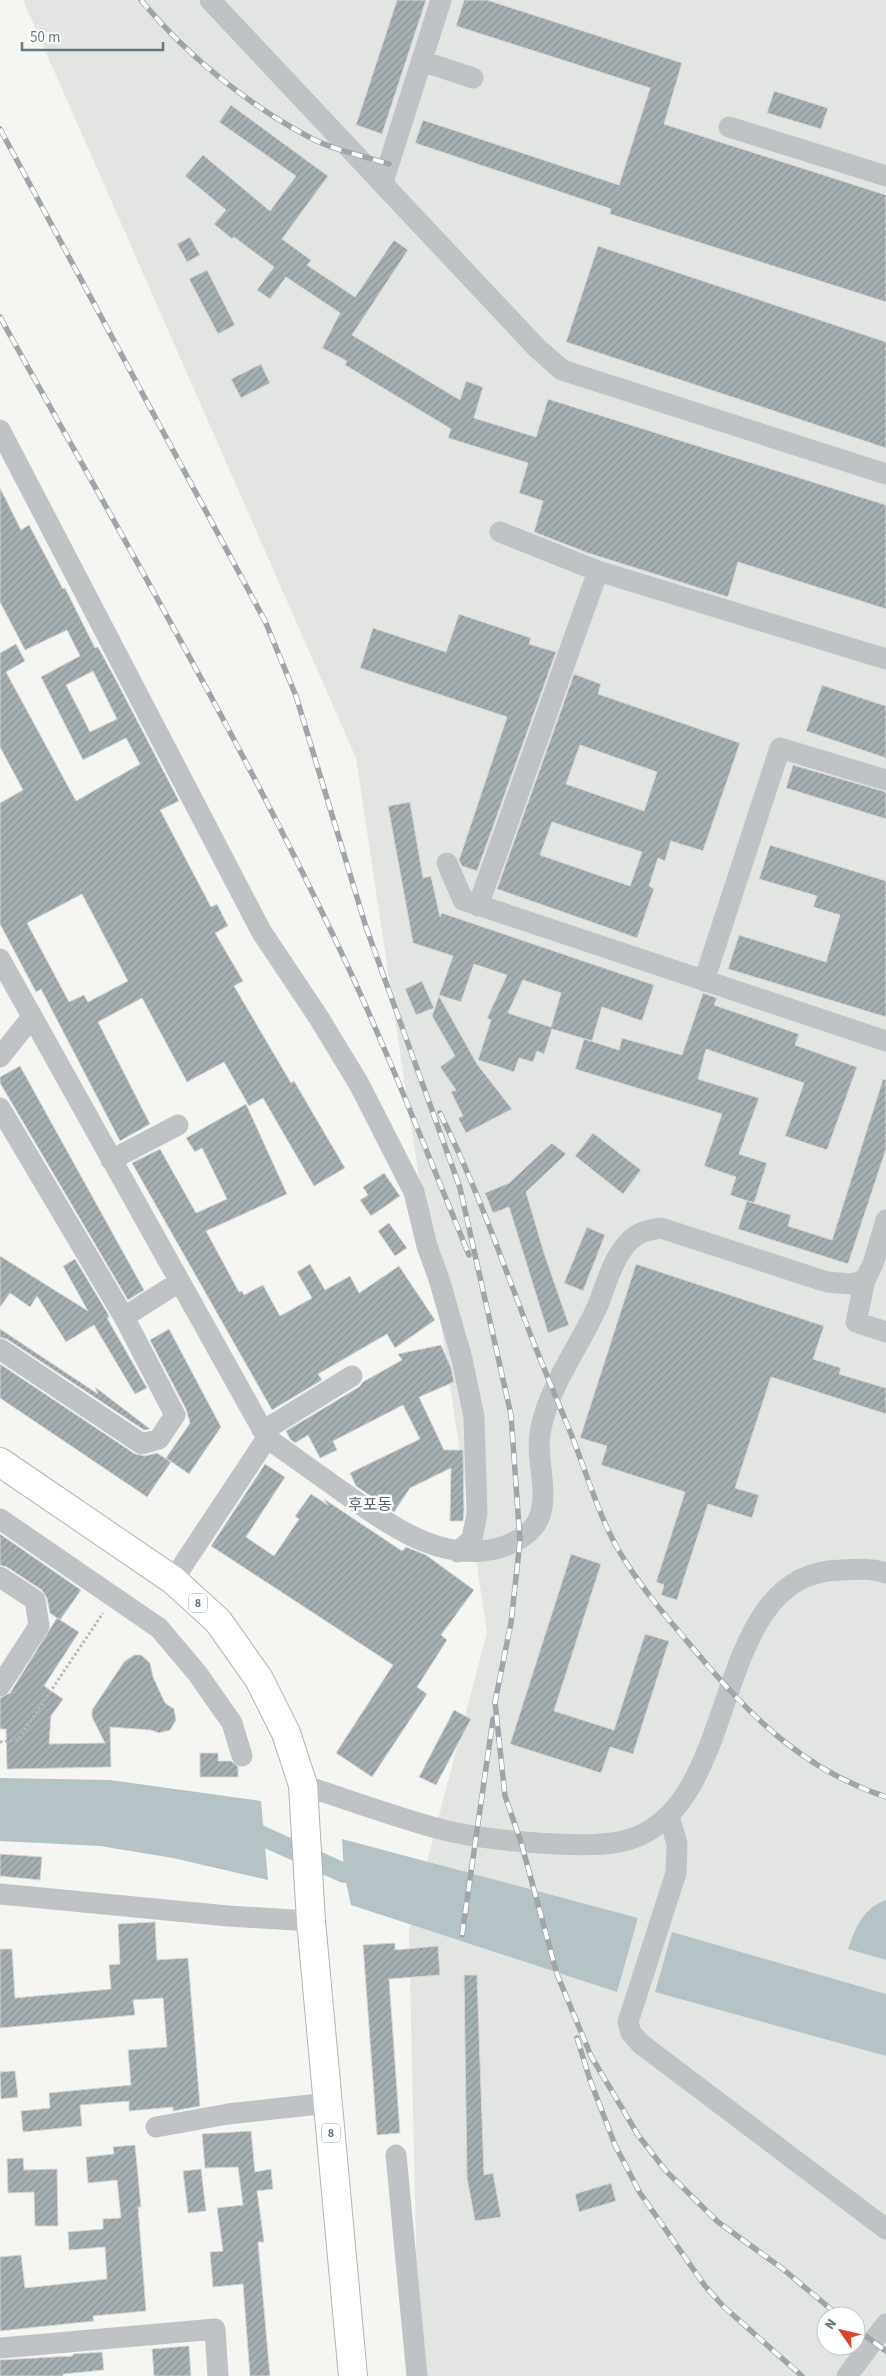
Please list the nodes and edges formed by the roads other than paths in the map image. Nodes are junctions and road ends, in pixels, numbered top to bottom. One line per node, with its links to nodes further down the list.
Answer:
1 (210, 0): 7 (street)
2 (441, 0): 3 (street)
3 (422, 61): 4 (street); 7 (street)
4 (473, 78)
5 (729, 127): 6 (street)
6 (886, 176)
7 (383, 182): 9 (street)
8 (0, 430): 34 (street)
9 (886, 474)
10 (500, 532): 11 (street)
11 (598, 571): 12 (street); 15 (street)
12 (886, 659)
13 (886, 780): 17 (street)
14 (447, 863): 15 (street)
15 (478, 906): 17 (street)
16 (0, 959): 18 (street)
17 (704, 981): 19 (street)
18 (32, 1017): 20 (street); 23 (street)
19 (886, 1041)
20 (0, 1057)
21 (0, 1108): 27 (street)
22 (178, 1125): 23 (street)
23 (111, 1160): 26 (street)
24 (886, 1220): 25 (street)
25 (865, 1280): 28 (street); 34 (street)
26 (179, 1282): 27 (street); 31 (street)
27 (124, 1317): 29 (street)
28 (886, 1332)
29 (0, 1350)
30 (352, 1376): 31 (street)
31 (265, 1434): 34 (street); 37 (street)
32 (0, 1462): 37 (main road, 8)
33 (0, 1519): 39 (street)
34 (458, 1552)
35 (886, 1573): 41 (street)
36 (0, 1577): 38 (street)
37 (173, 1580): 40 (main road, 8)
38 (0, 1686)
39 (242, 1756)
40 (303, 1785): 41 (street); 43 (main road, 8)
41 (669, 1816): 47 (street)
42 (0, 1894): 43 (street)
43 (311, 1921): 44 (main road, 8)
44 (328, 2103): 45 (street); 51 (main road, 8)
45 (156, 2127)
46 (396, 2155): 52 (street)
47 (886, 2229)
48 (886, 2324): 53 (street)
49 (0, 2348): 50 (street)
50 (218, 2376)
51 (353, 2376)
52 (417, 2376)
53 (847, 2376)

